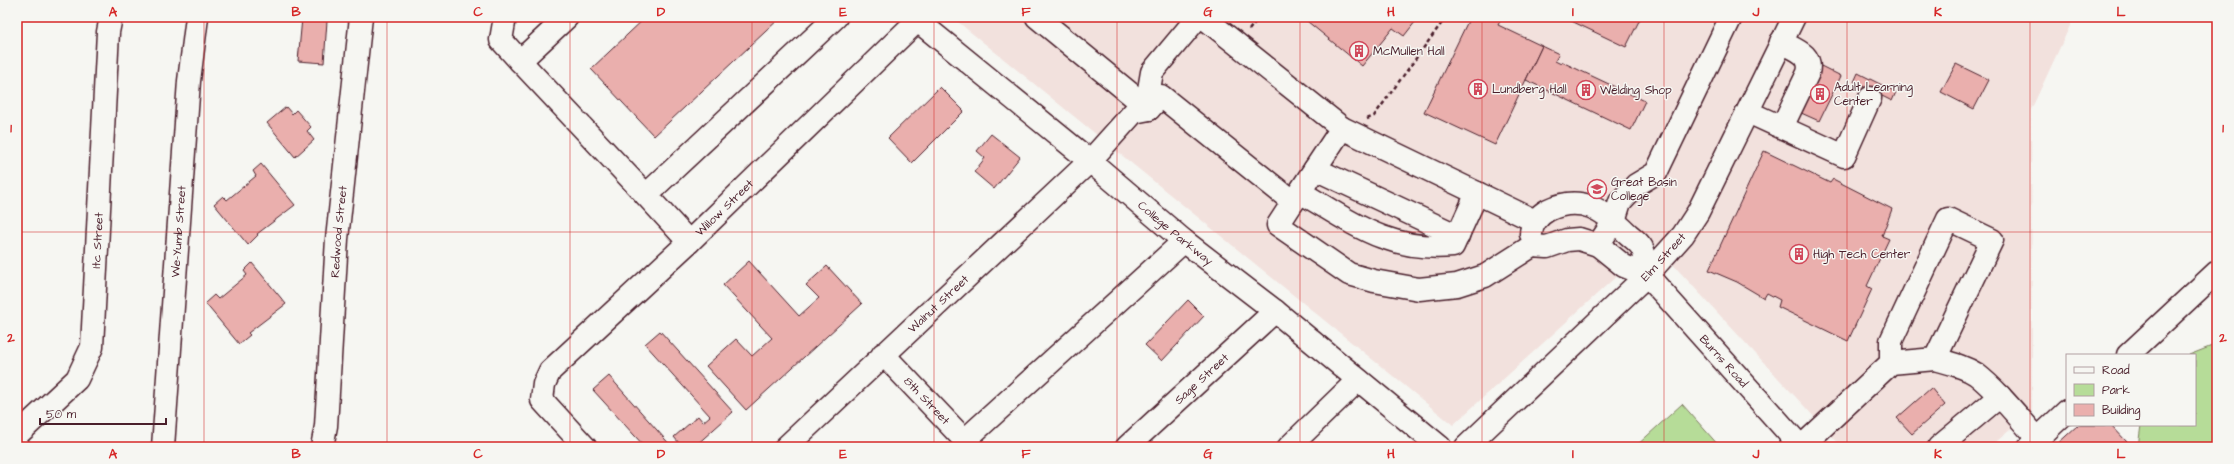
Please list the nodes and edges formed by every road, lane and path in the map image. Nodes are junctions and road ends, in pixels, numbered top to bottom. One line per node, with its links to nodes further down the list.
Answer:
1 (111, 17): 44 (street, Itc Street)
2 (197, 17): 47 (street, We-Yumb Street)
3 (361, 17): 48 (street, Redwood Street)
4 (504, 17): 15 (street)
5 (567, 17): 15 (street)
6 (836, 17): 25 (street)
7 (1037, 17): 17 (street)
8 (1198, 17): 17 (street)
9 (1203, 17): 21 (street)
10 (1446, 17): 19 (path)
11 (1731, 17): 28 (street)
12 (1794, 17): 14 (street, Elm Street)
13 (917, 18): 22 (street, College Parkway); 31 (street, Willow Street)
14 (1782, 42): 18 (street, Elm Street); 20 (street)
15 (520, 61): 25 (street)
16 (1870, 98): 20 (street)
17 (1148, 108): 22 (street, Walnut Street); 26 (street)
18 (1748, 112): 20 (street); 35 (street, Elm Street)
19 (1374, 116)
20 (1782, 127)
21 (1342, 128): 23 (street); 24 (street)
22 (1090, 161): 30 (street, College Parkway); 37 (street, Walnut Street)
23 (1315, 169): 26 (street); 29 (street)
24 (1476, 193): 27 (street); 29 (street)
25 (646, 195): 31 (street)
26 (1297, 197): 29 (street); 33 (street)
27 (1535, 221): 28 (street); 33 (street)
28 (1614, 221): 32 (street); 35 (street)
29 (1458, 236)
30 (1184, 241): 36 (street, College Parkway); 46 (street)
31 (689, 242): 49 (street, Willow Street)
32 (1598, 245): 33 (street); 35 (street)
33 (1532, 246)
34 (2217, 272): 38 (street)
35 (1647, 275): 54 (street, Elm Street); 55 (street, Burns Road)
36 (1275, 311): 41 (street, College Parkway); 51 (street, Sage Street)
37 (883, 354): 46 (street, 8th Street); 50 (street, Walnut Street)
38 (2129, 354)
39 (1935, 359): 40 (street); 40 (street); 42 (street)
40 (1890, 363): 55 (street)
41 (1358, 380): 52 (street); 53 (street, College Parkway)
42 (2000, 396): 45 (street); 56 (street)
43 (2066, 413): 45 (street)
44 (17, 435)
45 (2033, 443)
46 (968, 444)
47 (163, 447)
48 (322, 447)
49 (585, 447)
50 (786, 447)
51 (1127, 447)
52 (1289, 447)
53 (1440, 447)
54 (1466, 447)
55 (1801, 447)
56 (1939, 447)

